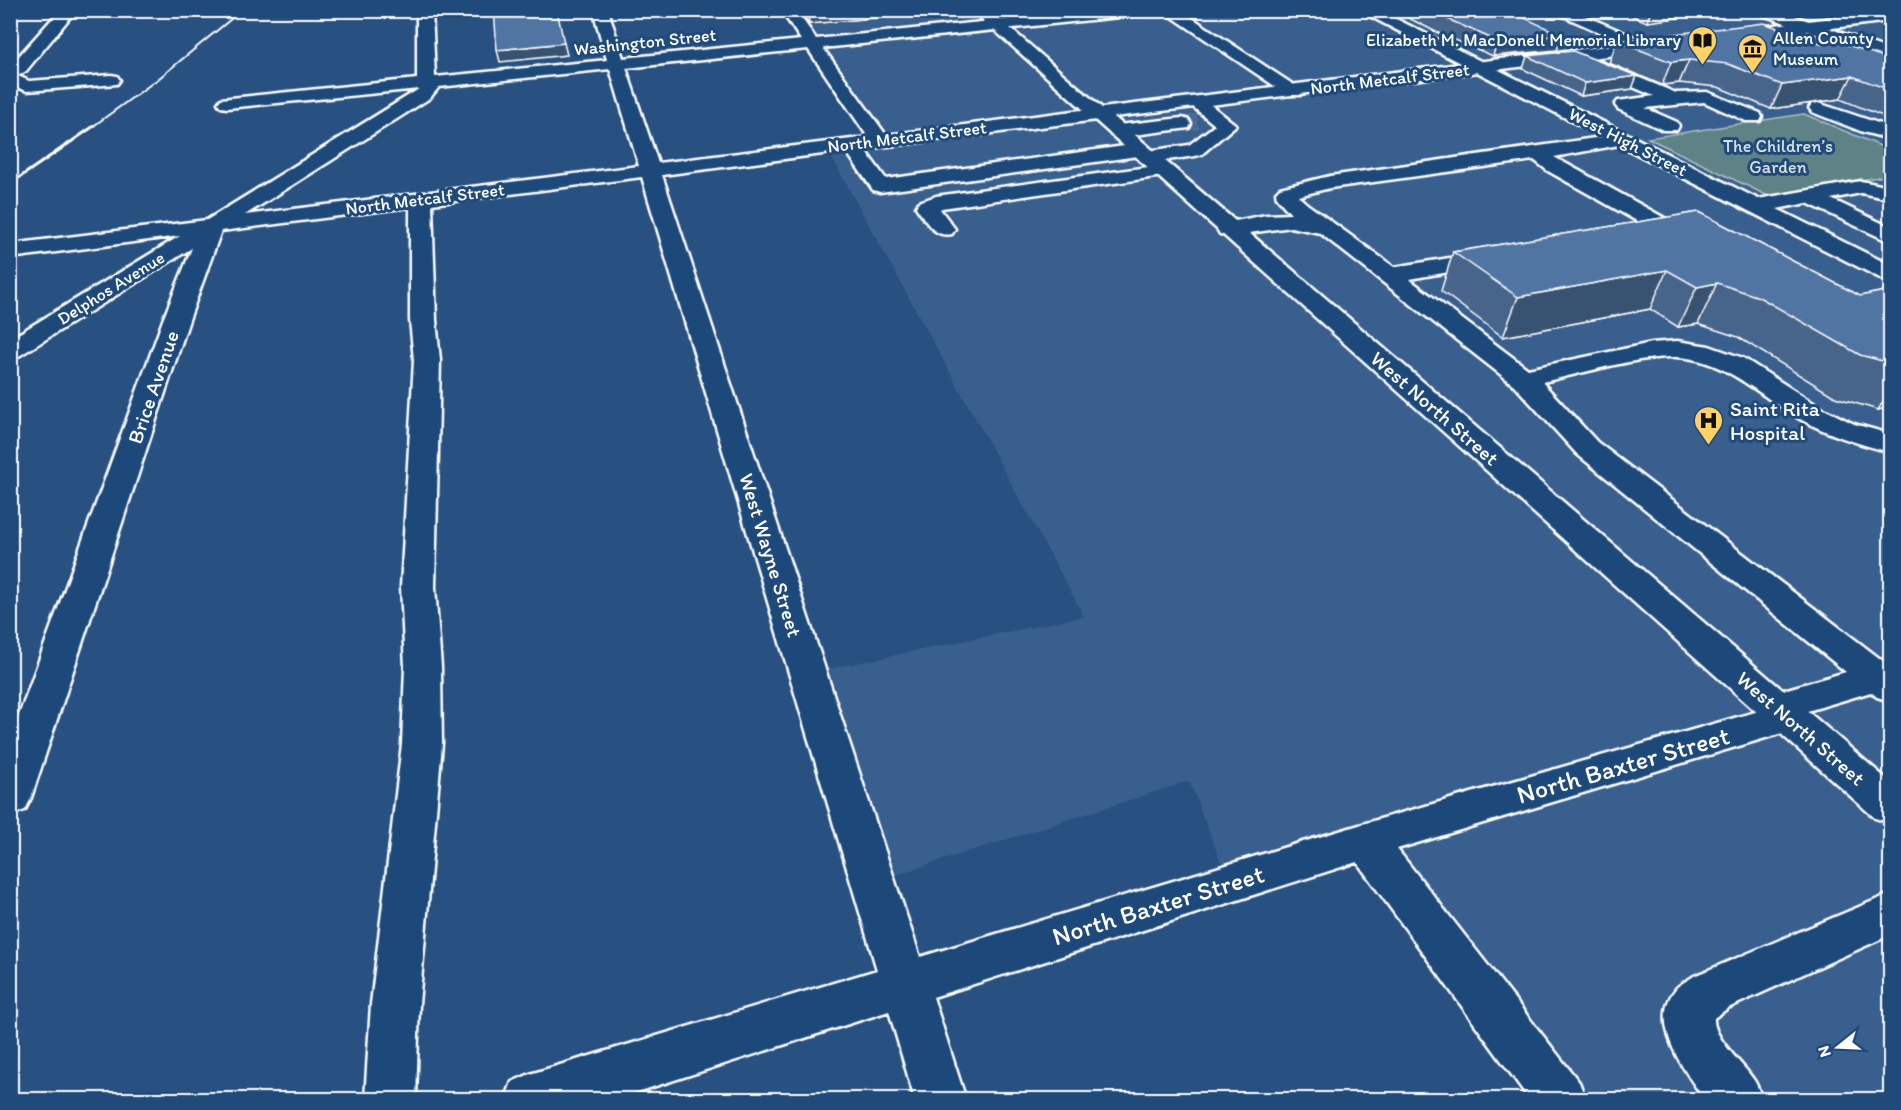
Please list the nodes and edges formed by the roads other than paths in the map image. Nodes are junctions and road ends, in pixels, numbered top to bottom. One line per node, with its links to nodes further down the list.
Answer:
1 (69, 10): 25 (street)
2 (423, 10): 28 (street)
3 (600, 10): 23 (street, West Wayne Street)
4 (788, 10): 17 (street)
5 (979, 10): 13 (street, West North Street)
6 (1148, 10): 13 (street, Washington Street)
7 (1169, 10): 29 (street)
8 (1365, 10): 24 (street, West High Street)
9 (1557, 10): 20 (street)
10 (1770, 10): 11 (street)
11 (1763, 11): 14 (street)
12 (1842, 22): 14 (street); 15 (street); 15 (street)
13 (997, 26): 17 (street, Washington Street); 40 (street, West North Street)
14 (1805, 26): 16 (street); 18 (street)
15 (1885, 26): 18 (street)
16 (1713, 38)
17 (808, 39): 23 (street, Washington Street); 38 (street)
18 (1844, 39): 21 (street)
19 (1668, 44): 20 (street, North Metcalf Street)
20 (1645, 47): 22 (street, North Metcalf Street)
21 (1890, 55)
22 (1573, 56): 24 (street, North Metcalf Street); 30 (street)
23 (617, 64): 28 (street, Washington Street); 46 (street, West Wayne Street)
24 (1480, 68): 29 (street, North Metcalf Street); 39 (street, West High Street)
25 (10, 74)
26 (10, 79): 27 (street)
27 (111, 80)
28 (433, 83): 31 (street, Washington Street); 52 (street)
29 (1294, 91): 33 (street, North Metcalf Street)
30 (1674, 98): 34 (street); 36 (street)
31 (227, 103)
32 (1818, 108): 37 (street)
33 (1207, 114): 35 (street, North Metcalf Street); 43 (street)
34 (1752, 117)
35 (1170, 118): 40 (street); 40 (street, North Metcalf Street); 43 (street)
36 (1670, 126)
37 (1890, 133)
38 (890, 139): 40 (street, North Metcalf Street); 41 (street, North Metcalf Street); 47 (street)
39 (1622, 139): 44 (street); 51 (street, West High Street)
40 (1142, 143): 43 (street); 45 (street); 54 (street); 55 (street, West North Street)
41 (851, 144): 46 (street, North Metcalf Street); 47 (street)
42 (1062, 144): 45 (street)
43 (1202, 144)
44 (1549, 152): 53 (street); 56 (street)
45 (1077, 159): 47 (street)
46 (650, 170): 50 (street, North Metcalf Street); 73 (street, West Wayne Street)
47 (933, 178)
48 (1885, 188): 49 (street)
49 (1809, 196): 51 (street); 58 (street)
50 (422, 199): 52 (street, North Metcalf Street); 74 (street)
51 (1755, 206): 62 (street, West High Street)
52 (212, 226): 59 (street, North Metcalf Street); 64 (street, Delphos Avenue); 69 (street, Brice Avenue)
53 (1328, 228): 55 (street); 63 (street)
54 (944, 229)
55 (1228, 229): 68 (street, West North Street)
56 (1666, 229): 57 (street); 60 (street)
57 (1632, 234)
58 (1890, 235)
59 (10, 251)
60 (1708, 251)
61 (1517, 254): 63 (street)
62 (1890, 274)
63 (1391, 275): 65 (street)
64 (10, 350)
65 (1522, 378): 66 (street); 67 (street)
66 (1890, 443)
67 (1886, 679): 68 (street, North Baxter Street)
68 (1782, 711): 70 (street, West North Street); 71 (street, North Baxter Street)
69 (10, 798)
70 (1890, 806)
71 (1366, 841): 73 (street, North Baxter Street); 77 (street)
72 (1890, 914): 78 (street)
73 (906, 982): 75 (street, North Baxter Street); 76 (street, West Wayne Street)
74 (390, 1100)
75 (530, 1100)
76 (941, 1100)
77 (1561, 1100)
78 (1737, 1100)

